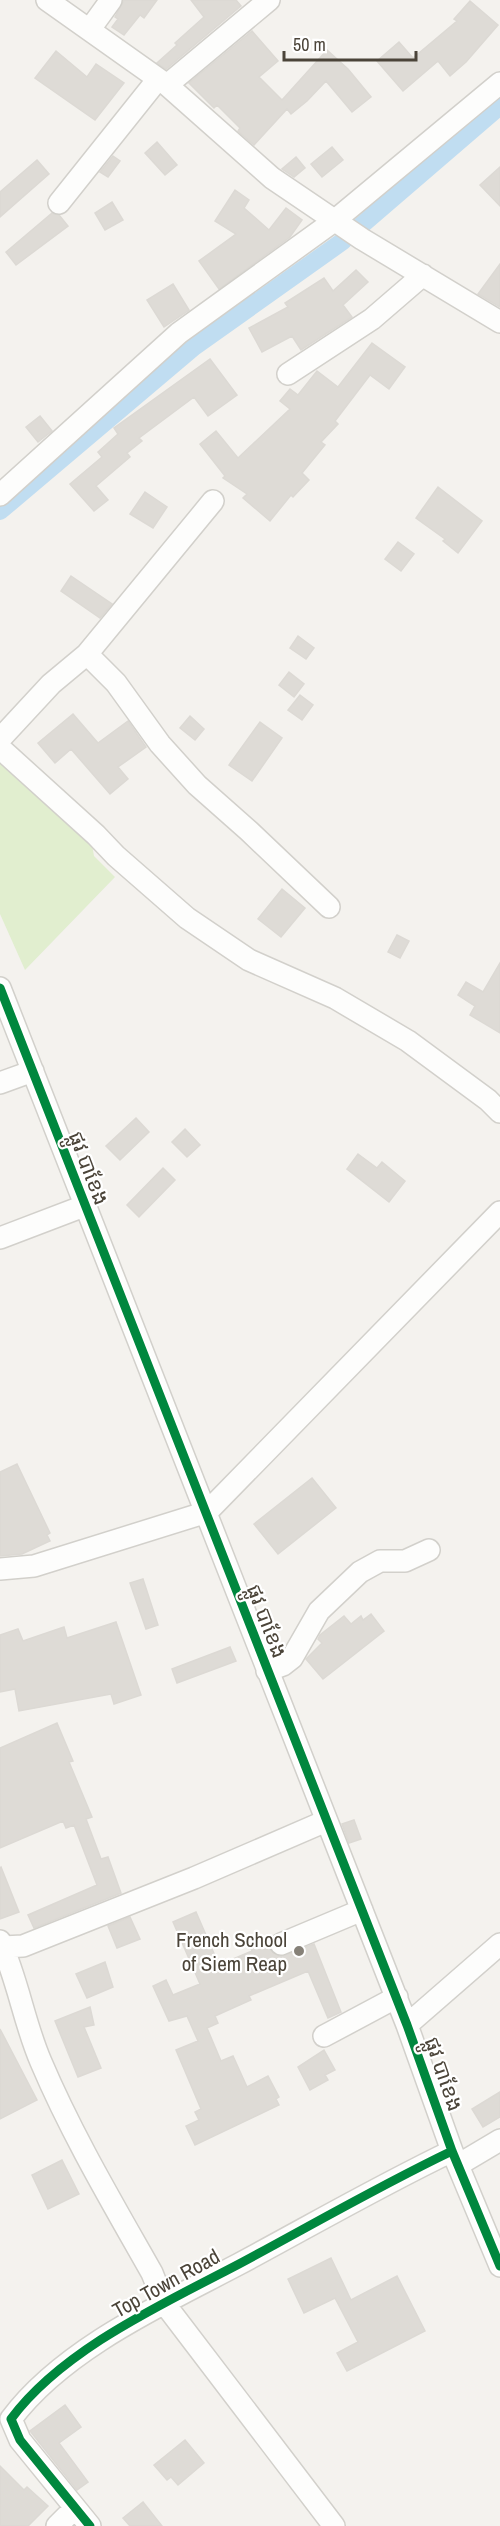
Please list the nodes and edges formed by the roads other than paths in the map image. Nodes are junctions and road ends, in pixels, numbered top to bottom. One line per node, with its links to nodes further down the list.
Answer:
1 (47, 0): 4 (street)
2 (111, 0): 4 (street)
3 (269, 0): 5 (street)
4 (90, 29): 5 (street)
5 (162, 82): 7 (street); 8 (street)
6 (500, 83): 8 (street)
7 (59, 203)
8 (347, 229): 9 (street); 12 (street)
9 (423, 275): 10 (street); 11 (street)
10 (500, 322)
11 (288, 374)
12 (0, 495)
13 (213, 501): 14 (street)
14 (87, 654): 15 (street); 17 (street)
15 (0, 739)
16 (0, 748): 21 (street)
17 (329, 908)
18 (0, 988): 19 (street, ផ្លូវ បាខែង)
19 (33, 1071): 20 (street); 22 (street, ផ្លូវ បាខែង)
20 (0, 1083)
21 (500, 1112)
22 (84, 1206): 24 (street); 25 (street, ផ្លូវ បាខែង)
23 (500, 1212): 25 (street)
24 (0, 1238)
25 (207, 1512): 27 (street); 28 (street, ផ្លូវ បាខែង)
26 (429, 1550): 28 (street)
27 (0, 1569)
28 (267, 1671): 29 (street, ផ្លូវ បាខែង)
29 (326, 1821): 30 (street, ផ្លូវ បាខែង); 31 (street)
30 (362, 1910): 32 (street); 34 (street, ផ្លូវ បាខែង)
31 (2, 1944): 40 (street)
32 (281, 1944)
33 (500, 1944): 35 (street)
34 (397, 1998): 35 (street, ផ្លូវ បាខែង); 36 (street)
35 (407, 2025): 38 (street, ផ្លូវ បាខែង)
36 (324, 2036)
37 (500, 2140): 38 (street, Top Town Road)
38 (455, 2158): 39 (street, ផ្លូវ បាខែង); 40 (street, Top Town Road)
39 (500, 2266)
40 (164, 2303): 41 (street, Top Town Road); 44 (street)
41 (75, 2508): 42 (street); 43 (street)
42 (57, 2526)
43 (90, 2526)
44 (334, 2526)

